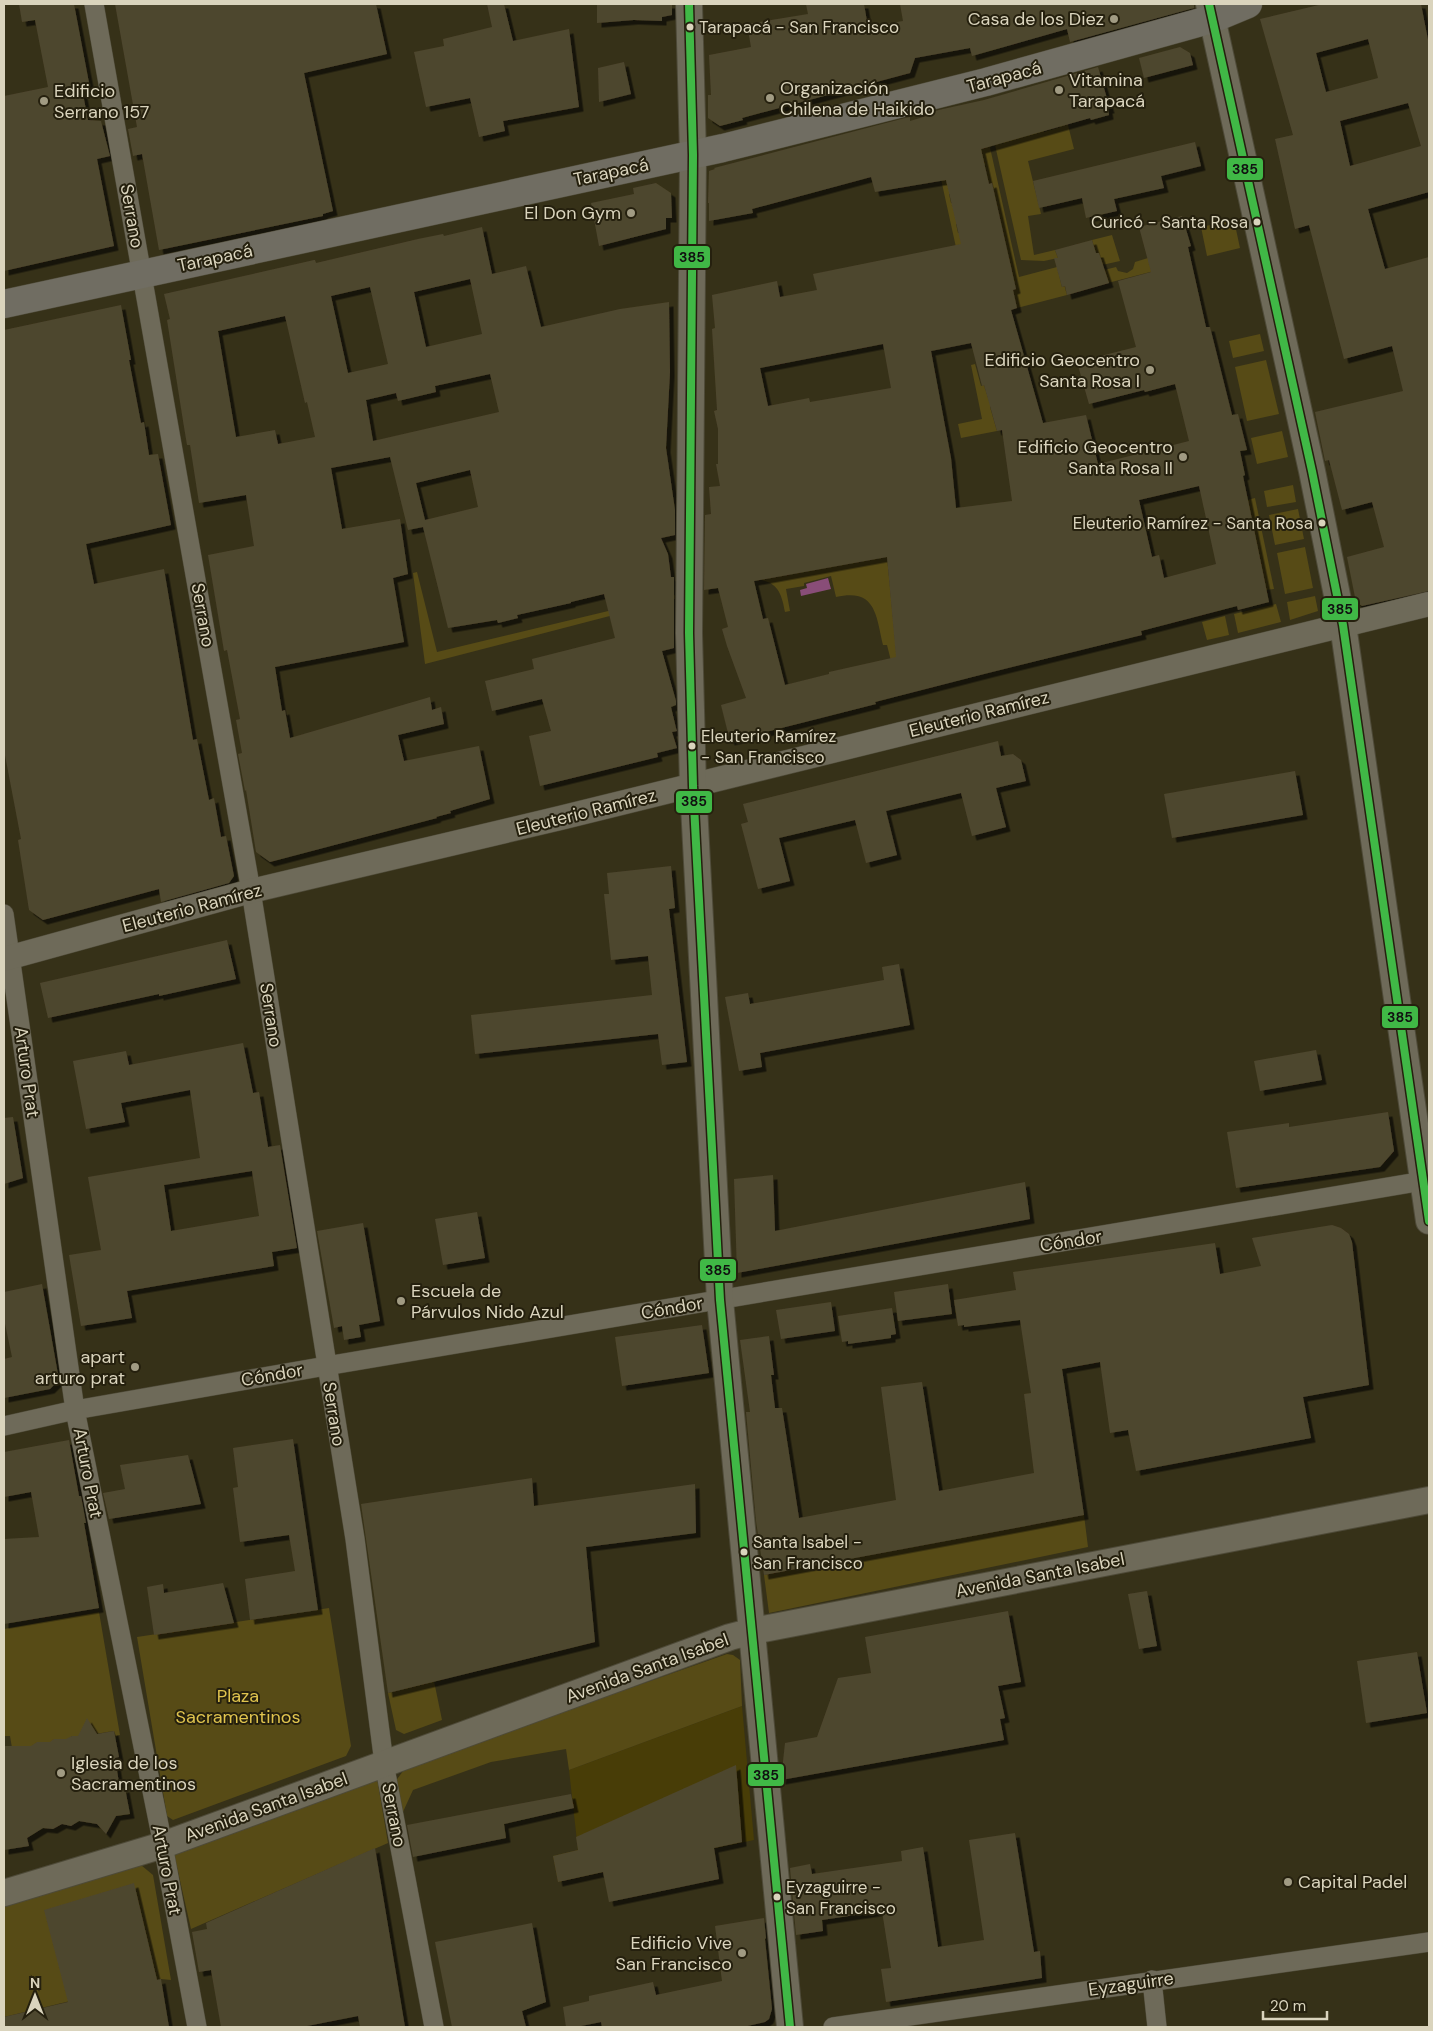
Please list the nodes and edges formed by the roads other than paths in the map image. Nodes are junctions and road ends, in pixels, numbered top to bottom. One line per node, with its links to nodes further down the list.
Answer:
1 (94, 4): 6 (street, Serrano)
2 (689, 4): 5 (main road)
3 (1248, 4): 4 (main road, Tarapacá)
4 (1210, 12): 5 (main road, Tarapacá); 9 (main road)
5 (693, 155): 6 (main road, Tarapacá); 10 (main road)
6 (143, 274): 7 (main road, Tarapacá); 11 (street, Serrano)
7 (4, 304)
8 (1429, 604): 9 (street, Eleuterio Ramírez)
9 (1343, 625): 10 (street, Eleuterio Ramírez); 14 (main road)
10 (692, 786): 11 (street, Eleuterio Ramírez); 16 (main road)
11 (251, 891): 13 (street, Eleuterio Ramírez); 17 (street, Serrano)
12 (4, 914): 13 (street, Arturo Prat)
13 (7, 958): 18 (street, Arturo Prat)
14 (1426, 1181): 15 (main road); 16 (street, Cóndor)
15 (1429, 1221)
16 (720, 1300): 17 (street, Cóndor); 21 (main road)
17 (326, 1366): 18 (street, Cóndor); 22 (street, Serrano)
18 (75, 1410): 19 (street, Cóndor); 23 (street, Arturo Prat)
19 (4, 1426)
20 (1429, 1500): 21 (main road, Avenida Santa Isabel)
21 (752, 1631): 22 (main road, Avenida Santa Isabel); 29 (main road)
22 (384, 1763): 23 (main road, Avenida Santa Isabel); 28 (street, Serrano)
23 (163, 1845): 24 (main road, Avenida Santa Isabel); 27 (street, Arturo Prat)
24 (4, 1893)
25 (1429, 1942): 26 (street, Eyzaguirre)
26 (1152, 1980): 30 (street, Eyzaguirre); 31 (street)
27 (196, 2027)
28 (434, 2027)
29 (790, 2027)
30 (833, 2027)
31 (1157, 2027)

